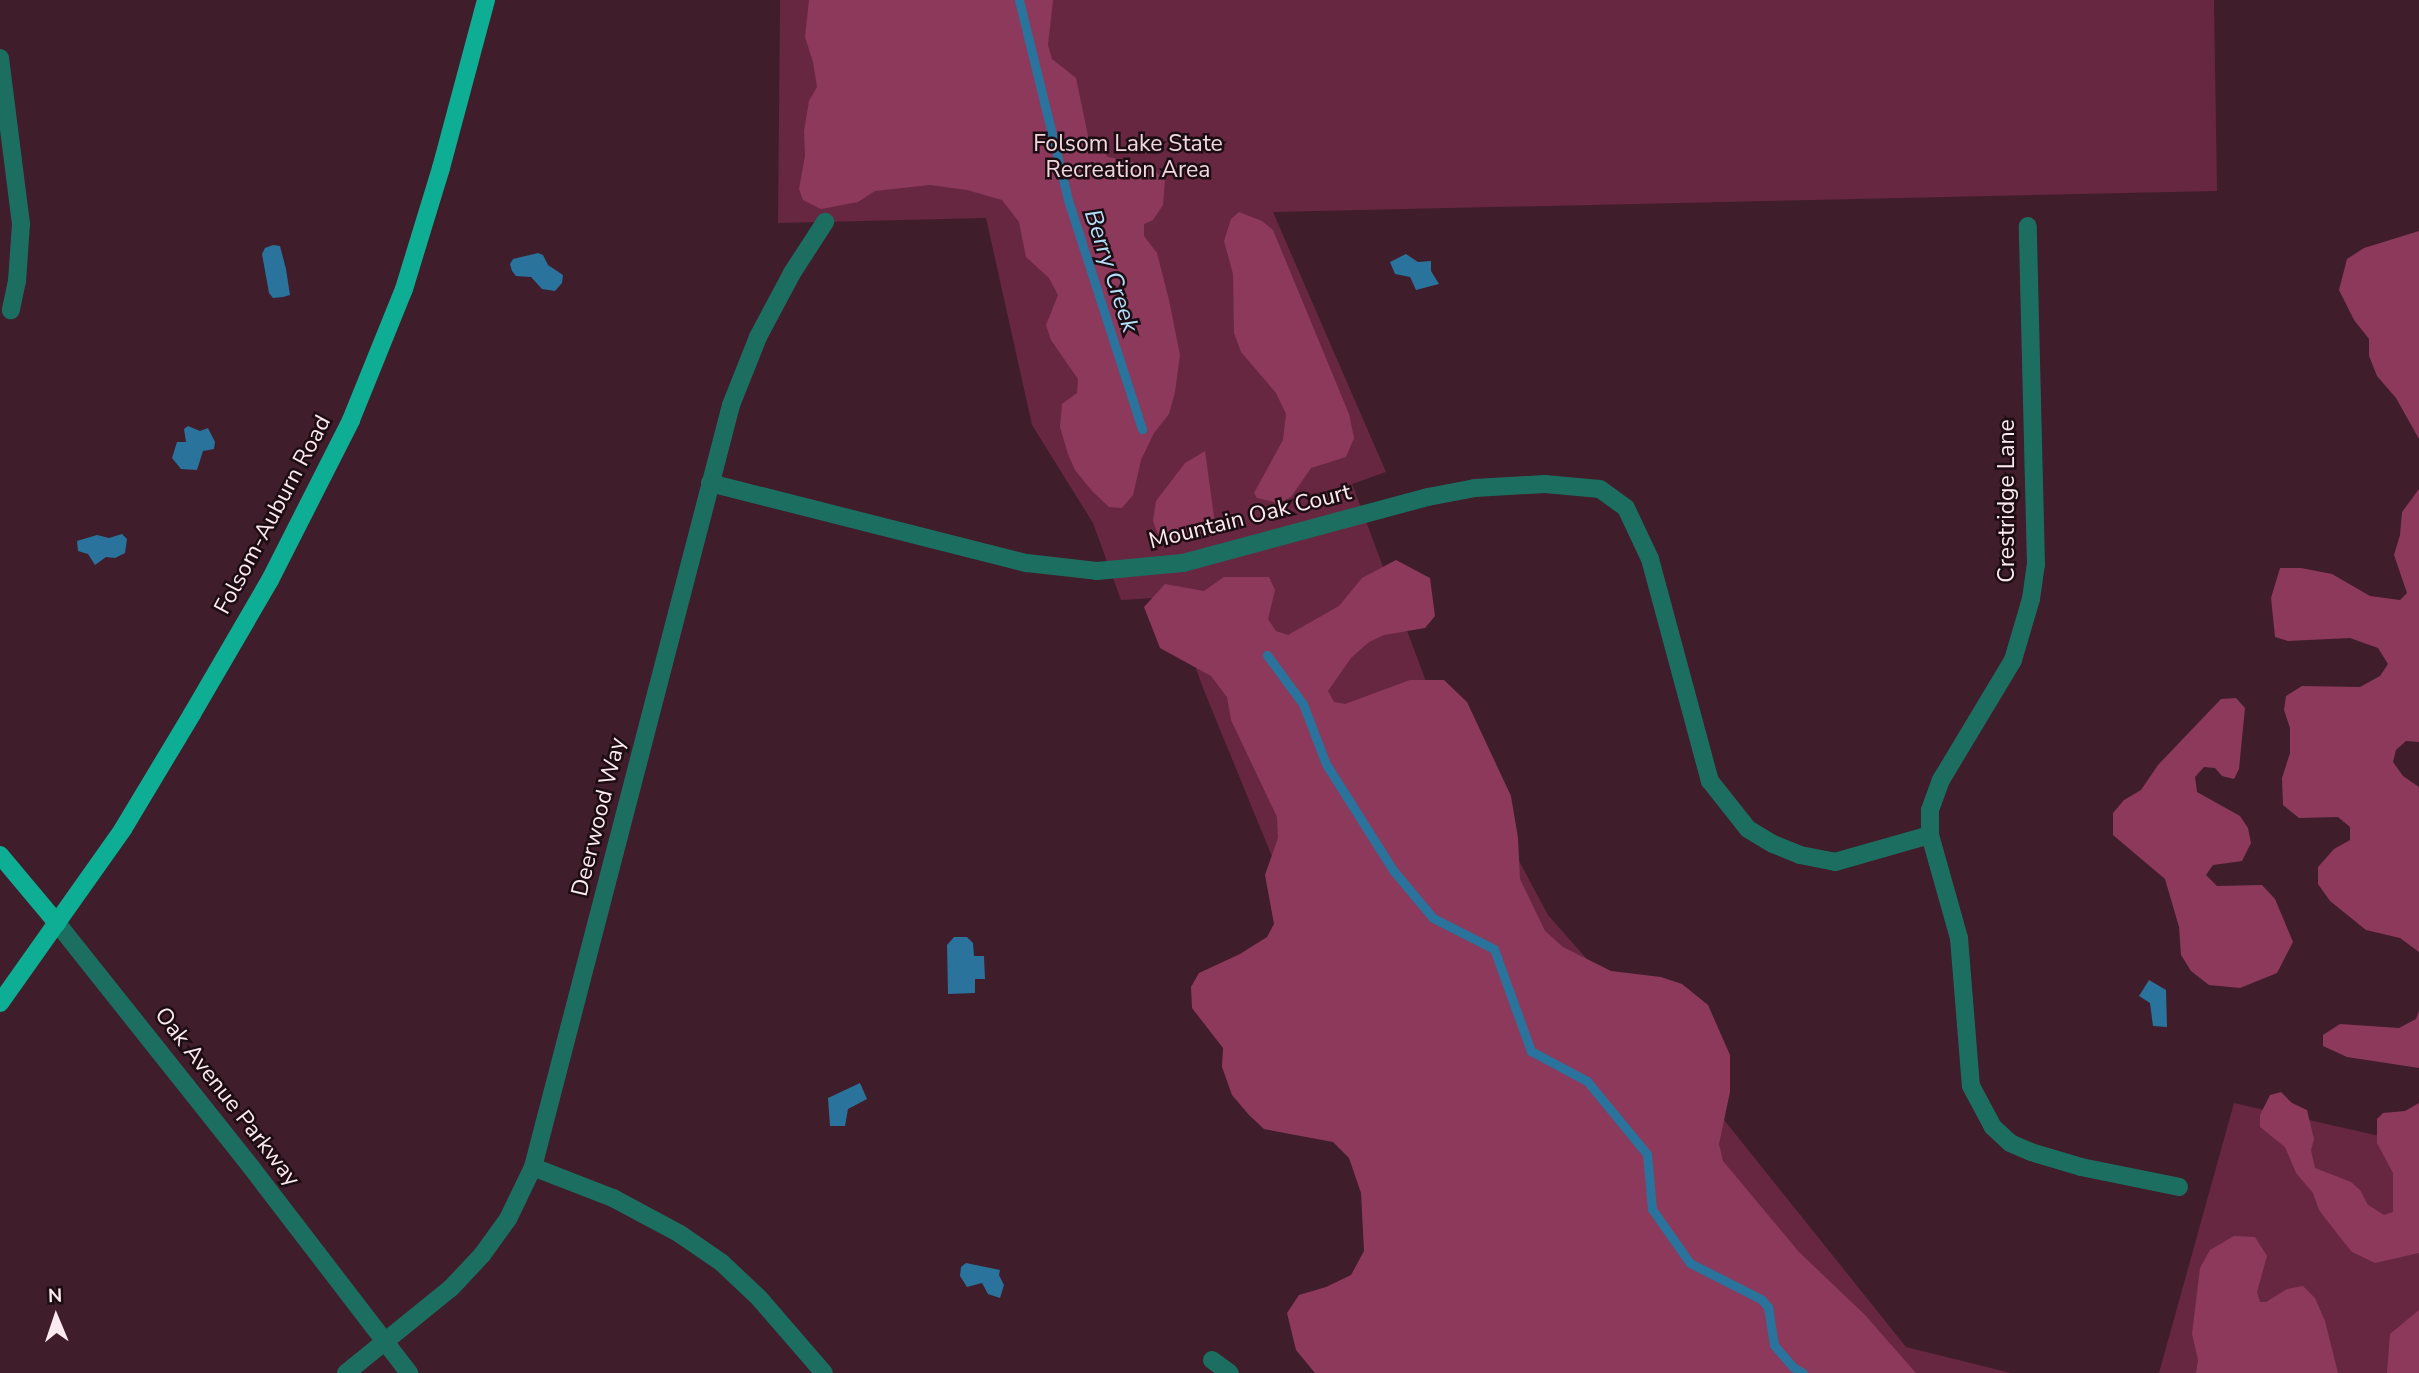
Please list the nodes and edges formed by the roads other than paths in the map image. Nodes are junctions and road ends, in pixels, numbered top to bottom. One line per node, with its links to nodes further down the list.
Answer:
1 (486, 0): 9 (main road, Folsom-Auburn Road)
2 (0, 58): 5 (street)
3 (825, 222): 6 (street, Deerwood Way)
4 (2028, 226): 7 (street, Crestridge Lane)
5 (11, 310)
6 (710, 483): 7 (street, Mountain Oak Court); 11 (street, Deerwood Way)
7 (1930, 835): 12 (street, Crestridge Lane)
8 (0, 855): 9 (main road, Oak Avenue Parkway)
9 (57, 923): 10 (main road, Folsom-Auburn Road); 13 (street, Oak Avenue Parkway)
10 (0, 1003)
11 (533, 1167): 13 (street, Deerwood Way); 17 (street)
12 (2179, 1187)
13 (384, 1339): 15 (street, Deerwood Way); 16 (street, Oak Avenue Parkway)
14 (1212, 1360): 18 (street)
15 (346, 1373)
16 (409, 1373)
17 (824, 1373)
18 (1230, 1373)

